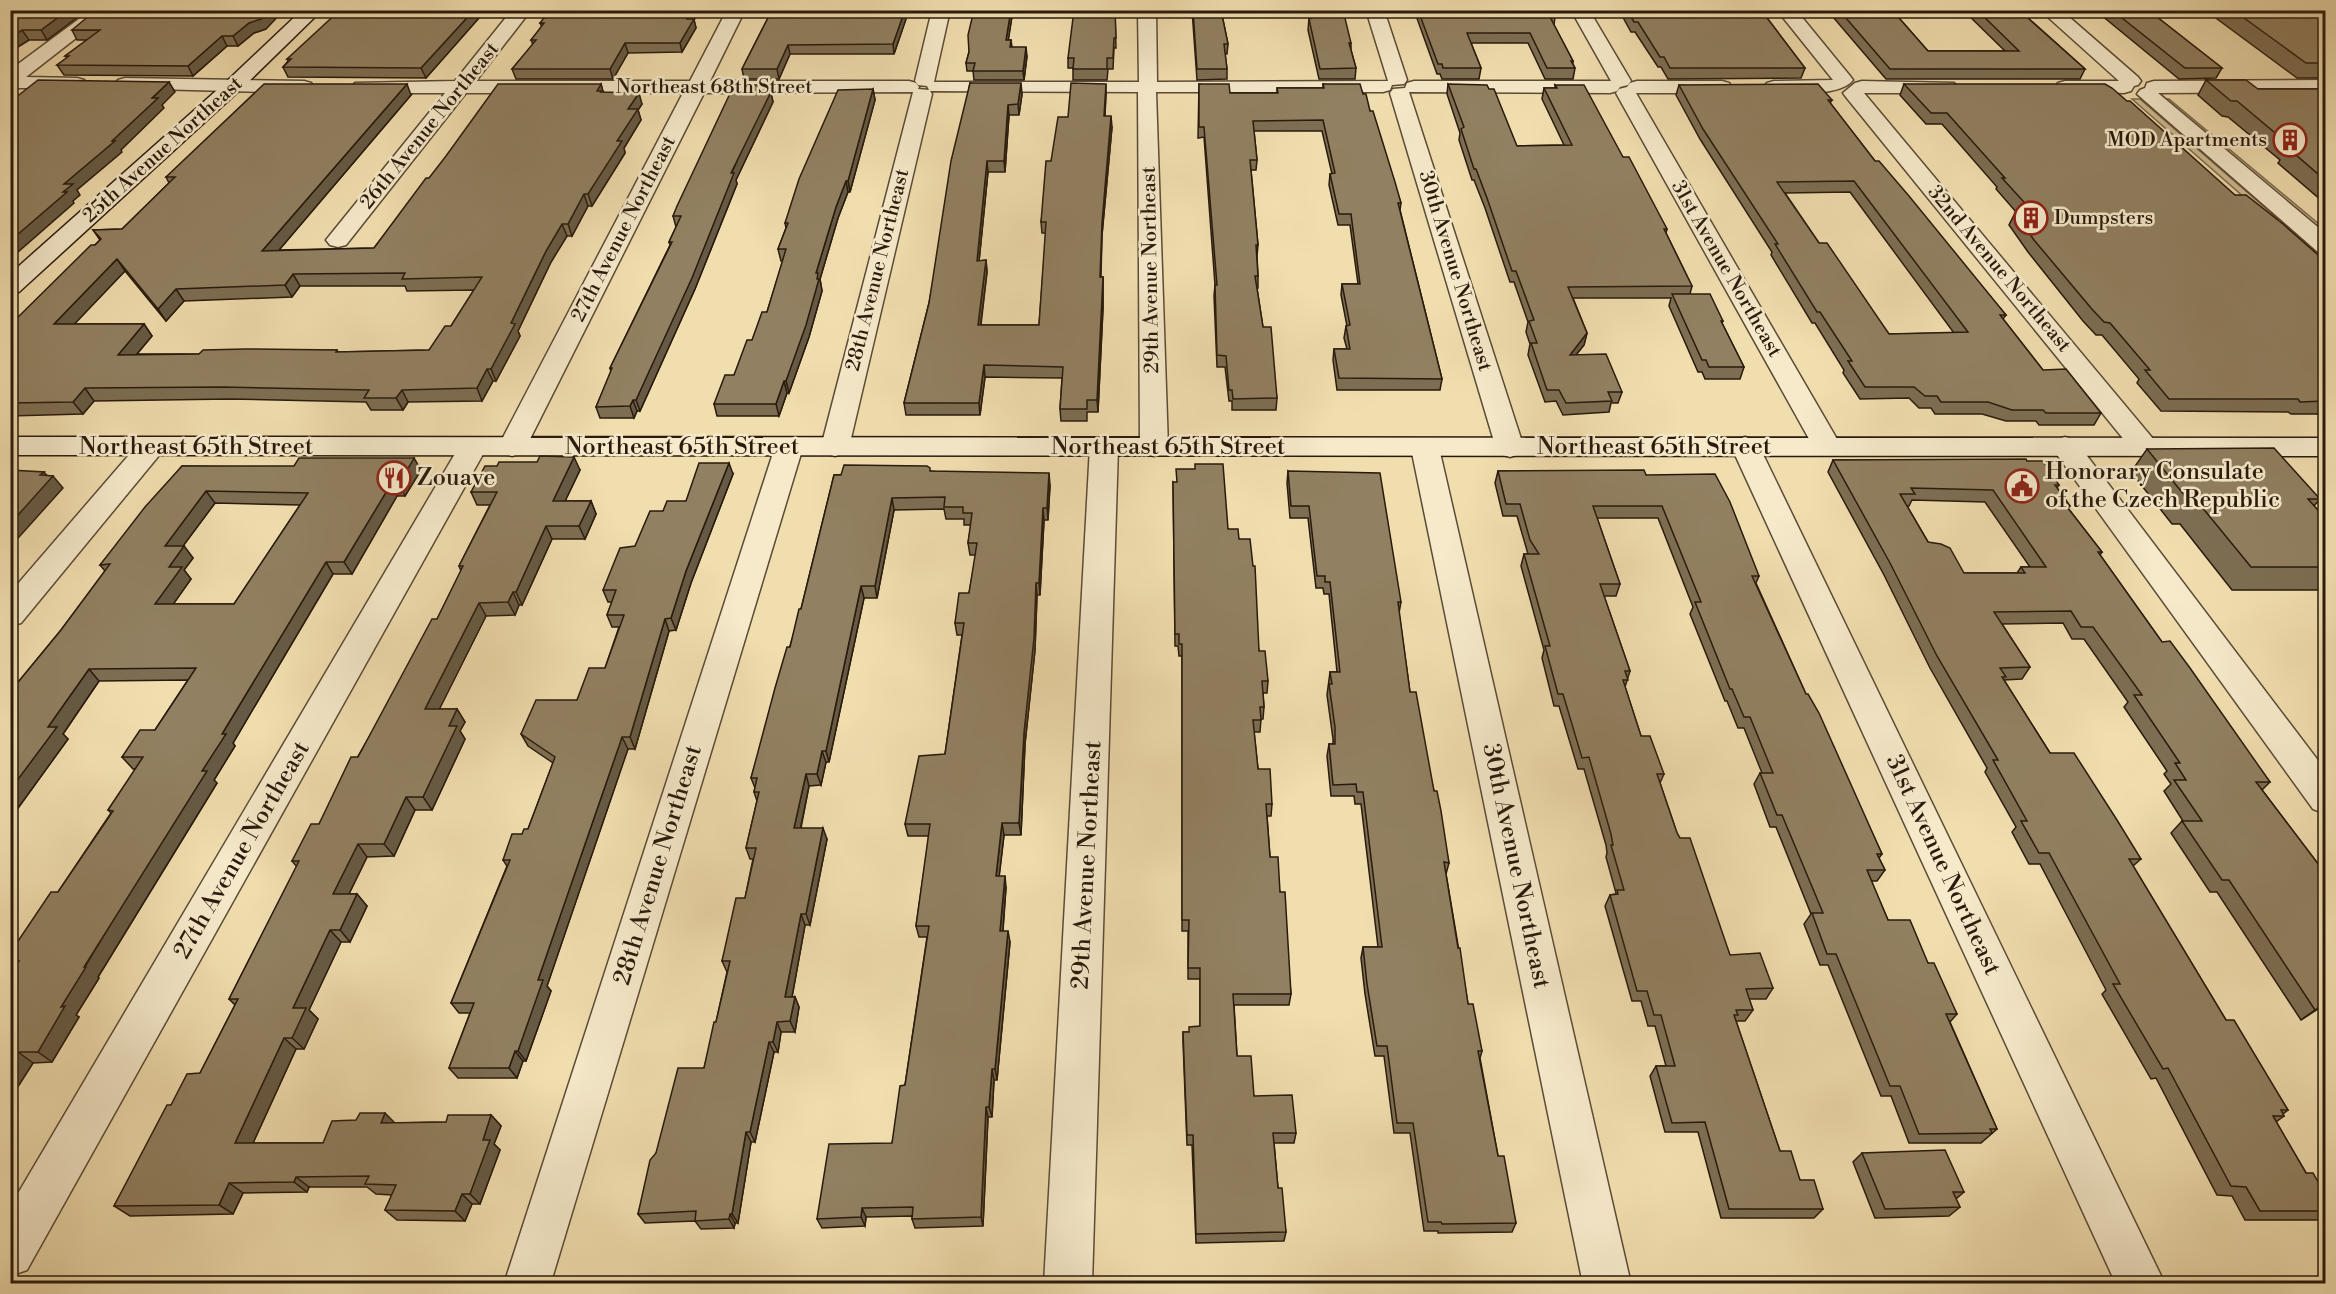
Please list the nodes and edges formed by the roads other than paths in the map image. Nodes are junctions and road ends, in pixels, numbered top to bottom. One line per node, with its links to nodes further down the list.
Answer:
1 (103, 10): 11 (street)
2 (313, 10): 12 (street, 25th Avenue Northeast)
3 (522, 10): 16 (street, 26th Avenue Northeast)
4 (736, 10): 17 (street, 27th Avenue Northeast)
5 (941, 10): 18 (street, 28th Avenue Northeast)
6 (1147, 10): 19 (street, 29th Avenue Northeast)
7 (1375, 10): 20 (street, 30th Avenue Northeast)
8 (1580, 10): 21 (street, 31st Avenue Northeast)
9 (1786, 10): 22 (street, 32nd Avenue Northeast)
10 (2049, 10): 25 (street)
11 (13, 81): 12 (street)
12 (233, 86): 14 (street); 28 (street, 25th Avenue Northeast)
13 (2325, 86): 25 (street)
14 (325, 87)
15 (347, 87): 16 (street, Northeast 68th Street)
16 (461, 87): 17 (street, Northeast 68th Street); 26 (street, 26th Avenue Northeast)
17 (697, 87): 18 (street, Northeast 68th Street); 36 (street, 27th Avenue Northeast)
18 (923, 87): 19 (street, Northeast 68th Street); 38 (street, 28th Avenue Northeast)
19 (1148, 87): 20 (street, Northeast 68th Street); 40 (street, 29th Avenue Northeast)
20 (1398, 87): 21 (street, Northeast 68th Street); 43 (street, 30th Avenue Northeast)
21 (1624, 87): 22 (street, Northeast 68th Street); 31 (street, 31st Avenue Northeast)
22 (1848, 87): 23 (street, Northeast 68th Street); 33 (street, 32nd Avenue Northeast)
23 (1970, 87)
24 (2046, 87): 25 (street)
25 (2139, 87): 27 (street)
26 (338, 240)
27 (2325, 247)
28 (10, 287)
29 (10, 446): 34 (street, Northeast 65th Street)
30 (1745, 446): 31 (street, Northeast 65th Street); 43 (street, Northeast 65th Street); 50 (street, 31st Avenue Northeast)
31 (1827, 446): 32 (street, Northeast 65th Street)
32 (2065, 446): 33 (street, Northeast 65th Street); 45 (street)
33 (2144, 446): 41 (street, Northeast 65th Street)
34 (151, 447): 35 (street, Northeast 65th Street); 44 (street)
35 (473, 447): 36 (street, Northeast 65th Street); 46 (street, 27th Avenue Northeast)
36 (512, 447): 37 (street, Northeast 65th Street)
37 (789, 447): 38 (street, Northeast 65th Street); 47 (street, 28th Avenue Northeast)
38 (835, 447): 39 (street, Northeast 65th Street)
39 (1104, 447): 40 (street, Northeast 65th Street); 48 (street, 29th Avenue Northeast)
40 (1154, 447): 42 (street, Northeast 65th Street)
41 (2325, 447)
42 (1425, 448): 43 (street, Northeast 65th Street); 49 (street, 30th Avenue Northeast)
43 (1510, 448)
44 (10, 615)
45 (2325, 799)
46 (10, 1253)
47 (527, 1283)
48 (1068, 1284)
49 (1607, 1284)
50 (2140, 1284)

